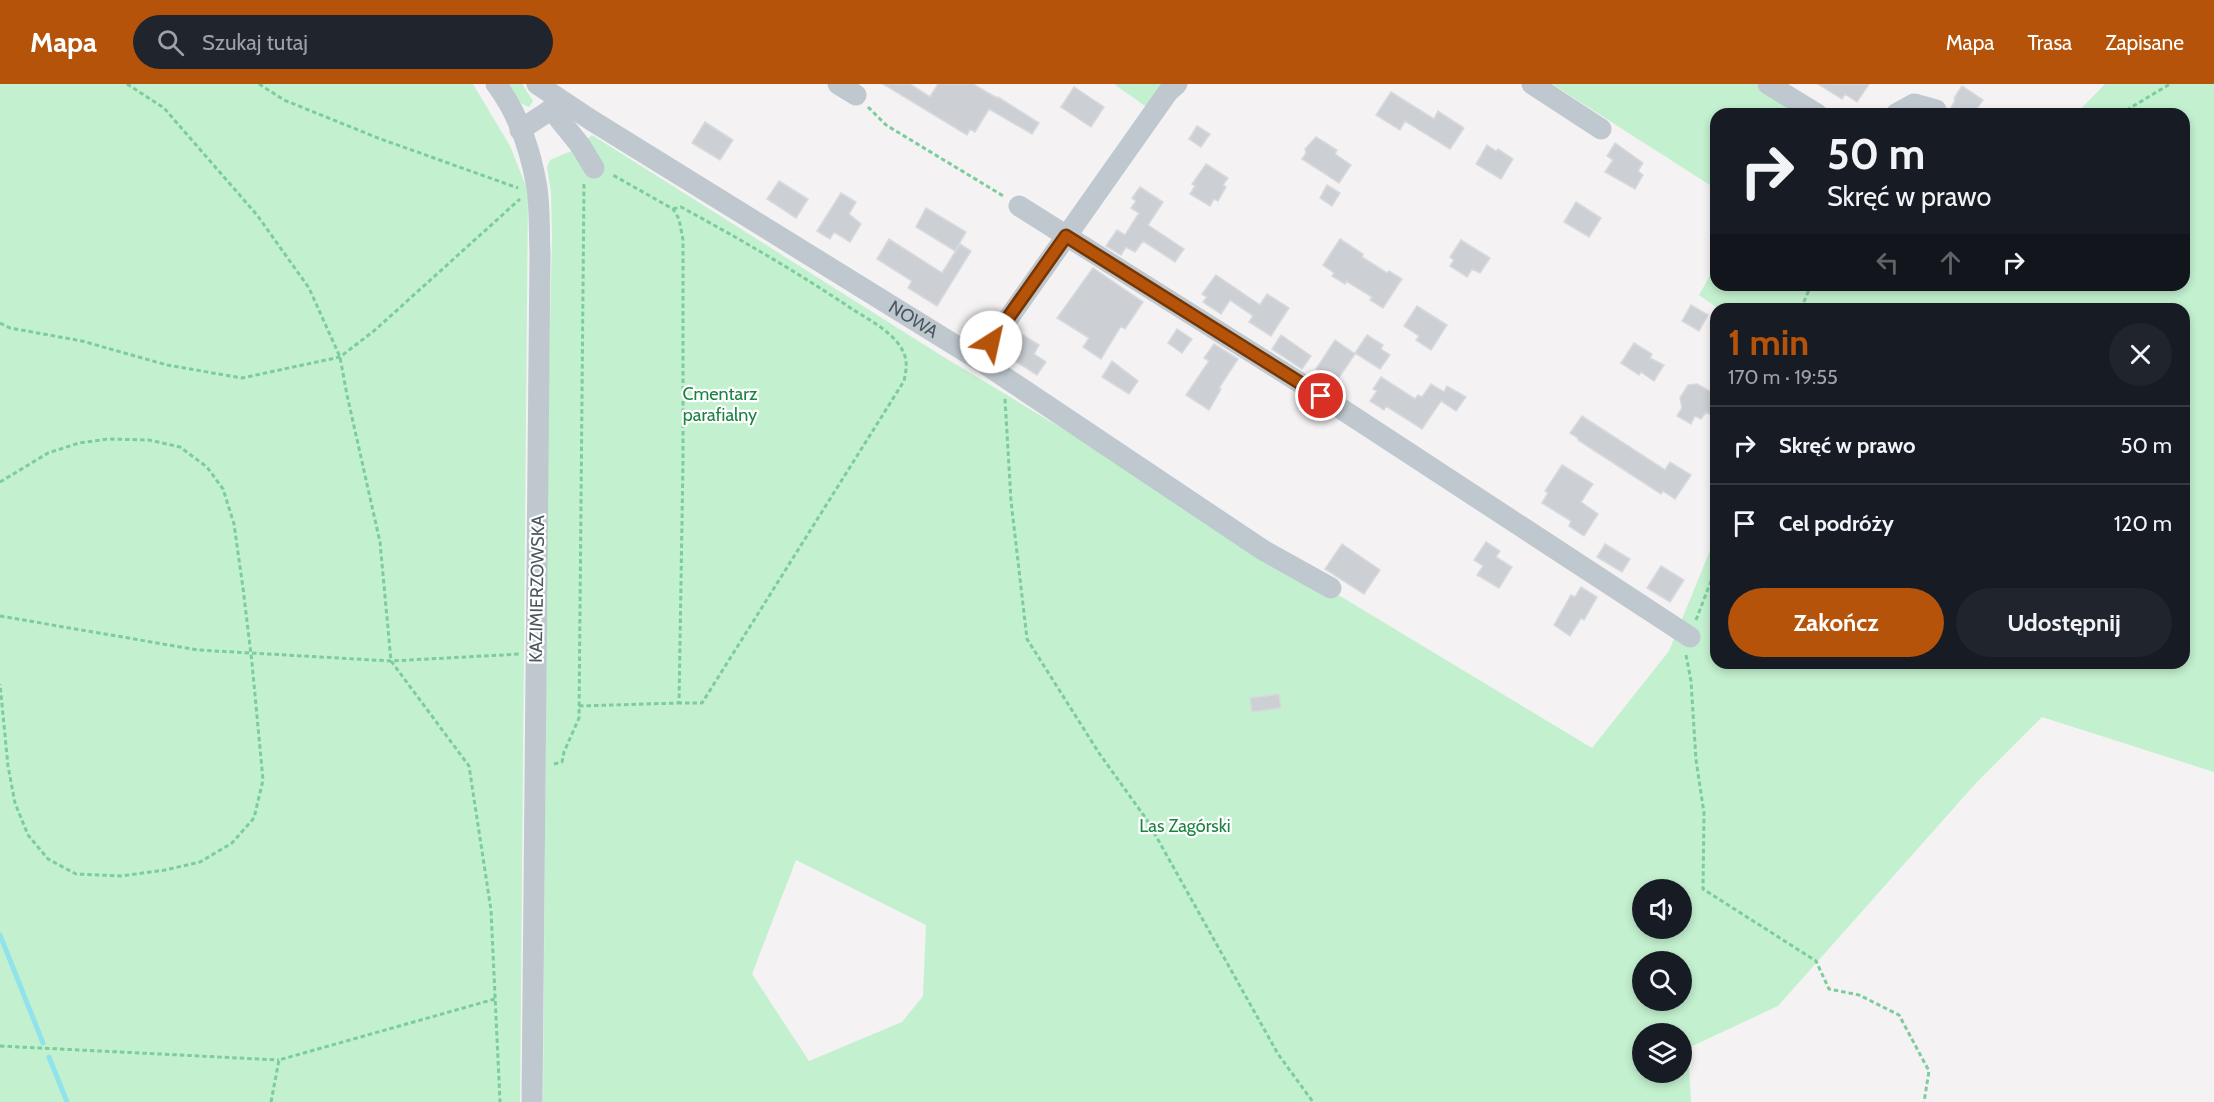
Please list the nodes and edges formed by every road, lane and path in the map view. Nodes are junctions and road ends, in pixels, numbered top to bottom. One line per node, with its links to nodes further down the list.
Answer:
1 (127, 84): 25 (path)
2 (259, 84): 19 (path)
3 (496, 84): 17 (street, KAZIMIERZOWSKA)
4 (537, 84): 11 (street, NOWA)
5 (838, 84): 10 (street)
6 (1177, 84): 23 (street)
7 (1532, 84): 16 (street)
8 (1768, 84): 12 (street)
9 (2170, 84): 15 (path)
10 (856, 95): 21 (path)
11 (556, 105): 17 (street); 18 (street); 26 (street, NOWA)
12 (1807, 108)
13 (1907, 108): 14 (street)
14 (1929, 108)
15 (2130, 108)
16 (1602, 129)
17 (520, 130): 39 (street, KAZIMIERZOWSKA)
18 (594, 168): 22 (path); 38 (path)
19 (528, 191)
20 (520, 199): 25 (path)
21 (1019, 206): 23 (street)
22 (673, 208): 37 (path); 37 (path)
23 (1066, 236): 26 (street); 32 (street)
24 (0, 323): 25 (path)
25 (340, 357): 35 (path)
26 (979, 360): 27 (street, NOWA)
27 (1003, 376): 30 (street, NOWA); 46 (path)
28 (0, 482): 33 (path)
29 (1710, 584): 32 (path)
30 (1331, 588)
31 (0, 616): 33 (path)
32 (1690, 637): 47 (path)
33 (251, 653): 35 (path); 36 (path)
34 (527, 654): 35 (path)
35 (391, 661): 40 (path)
36 (0, 684)
37 (680, 703): 38 (path)
38 (579, 706): 39 (path)
39 (535, 766): 45 (street, KAZIMIERZOWSKA)
40 (495, 999): 42 (path); 44 (path)
41 (0, 1046): 42 (path)
42 (279, 1060): 43 (path)
43 (271, 1102)
44 (500, 1102)
45 (531, 1102)
46 (1312, 1102)
47 (1924, 1102)

